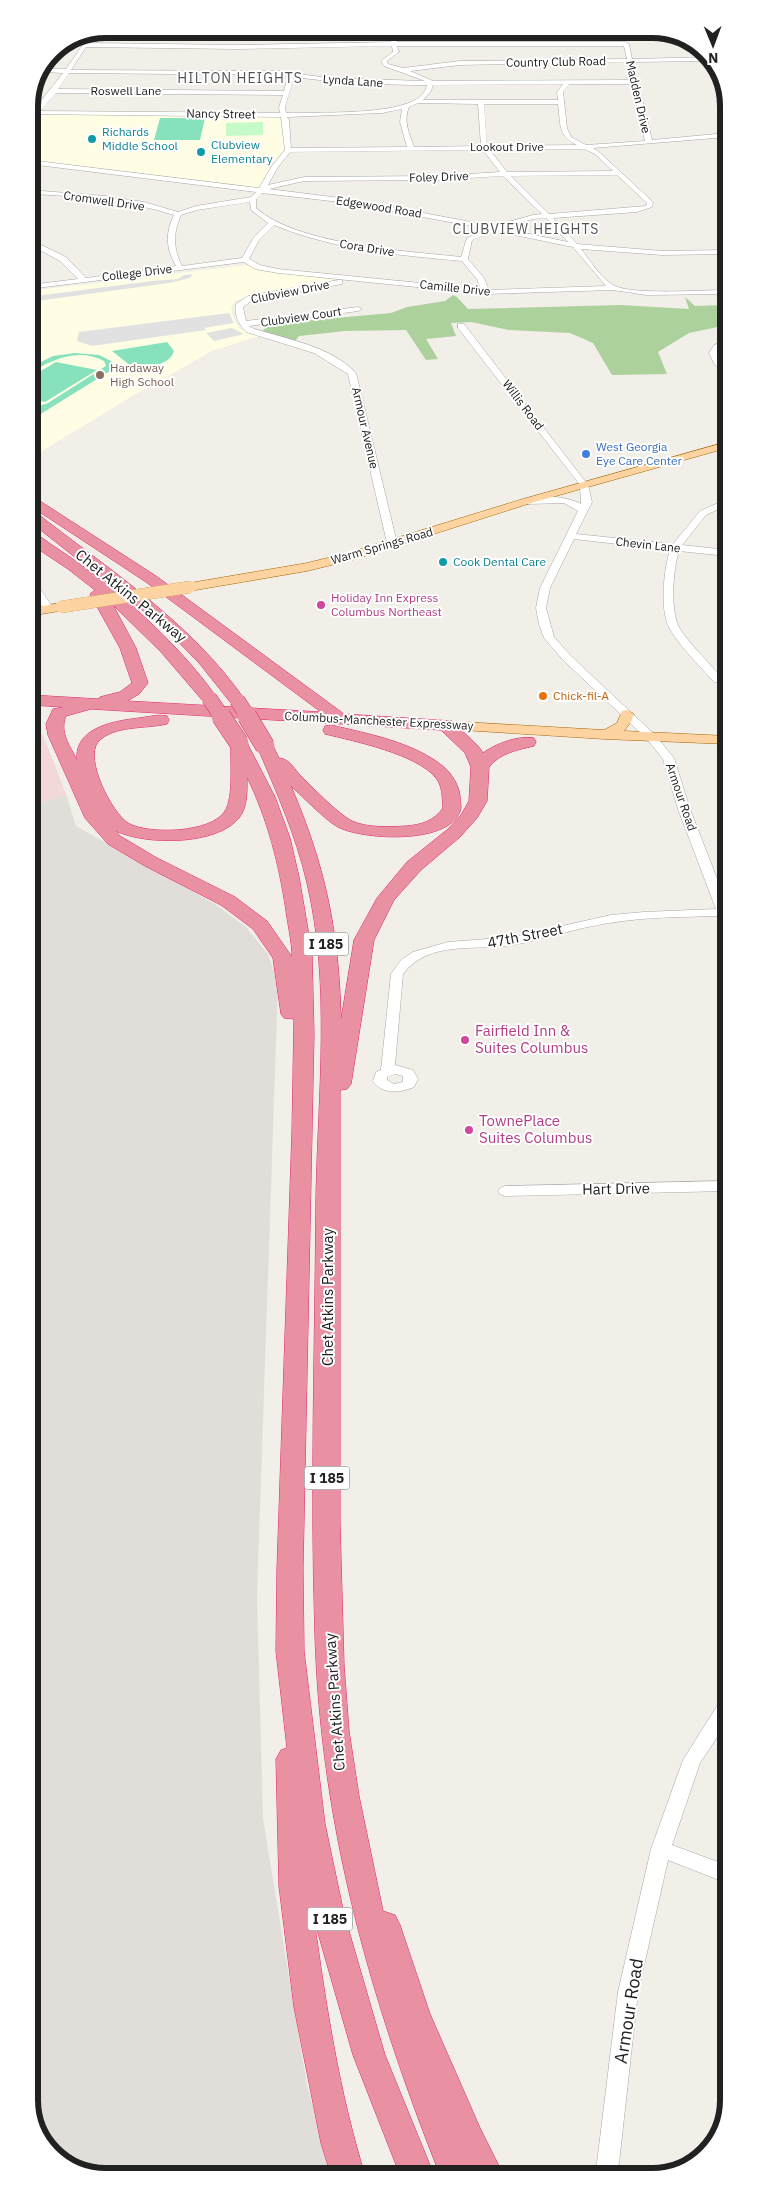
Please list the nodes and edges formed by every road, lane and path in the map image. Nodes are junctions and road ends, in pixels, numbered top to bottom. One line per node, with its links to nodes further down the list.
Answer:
1 (393, 38): 3 (street)
2 (88, 40): 4 (street)
3 (394, 44): 4 (street); 6 (street, Madden Drive); 8 (street)
4 (84, 45): 9 (street)
5 (688, 60): 6 (street, Country Club Road)
6 (629, 61): 8 (street, Country Club Road); 13 (street, Madden Drive)
7 (48, 70): 9 (street, Lynda Lane)
8 (403, 70): 11 (street)
9 (66, 71): 10 (street, Lynda Lane); 14 (street)
10 (291, 76): 11 (street, Lynda Lane); 15 (street)
11 (431, 82): 12 (street, Lynda Lane); 16 (street)
12 (567, 82): 13 (street, Lynda Lane); 18 (street)
13 (634, 82): 24 (street, Madden Drive)
14 (56, 91): 15 (street, Roswell Lane); 20 (street)
15 (287, 93): 22 (street)
16 (419, 102): 17 (street); 19 (street, Nancy Street)
17 (481, 102): 18 (street); 25 (street)
18 (561, 102): 26 (street)
19 (406, 106): 22 (street, Nancy Street); 27 (street)
20 (38, 108)
21 (38, 114): 22 (street, Nancy Street)
22 (283, 115): 28 (street)
23 (720, 136): 24 (street, Lookout Drive)
24 (649, 143): 26 (street, Lookout Drive)
25 (484, 147): 26 (street, Lookout Drive); 27 (street, Lookout Drive); 31 (street)
26 (582, 147): 30 (street)
27 (411, 148): 28 (street, Lookout Drive)
28 (288, 150): 32 (street)
29 (38, 163): 32 (street, Edgewood Road)
30 (618, 173): 31 (street, Foley Drive); 36 (street)
31 (505, 174): 32 (street, Foley Drive); 36 (street)
32 (261, 190): 34 (street); 38 (street, Edgewood Road)
33 (38, 193): 35 (street, Cromwell Drive)
34 (253, 199): 35 (street); 37 (street)
35 (178, 214): 44 (street)
36 (545, 216): 38 (street); 40 (street)
37 (273, 223): 42 (street, Cora Drive); 43 (street)
38 (495, 229): 40 (street, Edgewood Road); 42 (street)
39 (38, 246): 46 (street)
40 (576, 246): 41 (street, Edgewood Road); 48 (street)
41 (720, 252)
42 (464, 259): 49 (street)
43 (245, 260): 44 (street, College Drive); 45 (street, Camille Drive)
44 (180, 268): 46 (street, College Drive)
45 (360, 279): 49 (street, Camille Drive); 52 (street, Clubview Drive)
46 (84, 280): 47 (street, College Drive)
47 (38, 286)
48 (613, 288): 49 (street, Camille Drive); 50 (street, Camille Drive)
49 (486, 292)
50 (720, 292)
51 (358, 309): 52 (street, Clubview Court)
52 (244, 324): 54 (street, Clubview Drive)
53 (460, 326): 58 (street, Willis Road)
54 (268, 336): 66 (street, Armour Avenue)
55 (720, 346): 56 (street)
56 (720, 366)
57 (720, 447): 58 (main road, Warm Springs Road)
58 (584, 485): 59 (main road, Warm Springs Road); 62 (street, Armour Road)
59 (527, 501): 62 (street); 66 (main road, Warm Springs Road)
60 (38, 504): 79 (highway)
61 (720, 505): 67 (street)
62 (583, 511): 64 (street, Armour Road)
63 (38, 521): 87 (highway, Chet Atkins Parkway / I 185, bridge)
64 (570, 536): 67 (street, Chevin Lane); 77 (street, Armour Road)
65 (38, 542): 69 (highway, Chet Atkins Parkway / I 185)
66 (392, 543): 71 (main road, Warm Springs Road, bridge)
67 (675, 548): 68 (street, Chevin Lane); 73 (street)
68 (720, 552)
69 (86, 575): 75 (highway); 86 (highway, Chet Atkins Parkway / I 185, bridge)
70 (38, 588): 71 (street)
71 (55, 608): 72 (main road, Warm Springs Road)
72 (38, 611)
73 (718, 680)
74 (38, 702): 75 (highway, Columbus-Manchester Expressway)
75 (66, 708): 76 (highway, Columbus-Manchester Expressway); 78 (highway, Columbus-Manchester Expressway); 79 (highway, Columbus-Manchester Expressway); 94 (highway)
76 (38, 711)
77 (626, 714): 81 (main road); 83 (street, Armour Road)
78 (161, 720): 79 (highway, Columbus-Manchester Expressway); 86 (highway)
79 (335, 725): 80 (highway, Columbus-Manchester Expressway); 82 (highway, Columbus-Manchester Expressway); 87 (highway)
80 (446, 725): 81 (main road, Columbus-Manchester Expressway); 82 (highway)
81 (604, 735): 83 (main road, Columbus-Manchester Expressway)
82 (460, 737): 85 (main road, Columbus-Manchester Expressway); 90 (highway)
83 (651, 738): 84 (main road, Columbus-Manchester Expressway); 88 (street, Armour Road)
84 (720, 740)
85 (528, 742): 88 (main road, Columbus-Manchester Expressway); 90 (highway)
86 (239, 743): 94 (highway, Chet Atkins Parkway / I 185)
87 (265, 746): 95 (highway, Chet Atkins Parkway / I 185)
88 (661, 750): 89 (main road, Columbus-Manchester Expressway); 91 (street, Armour Road)
89 (720, 751)
90 (480, 767): 95 (highway)
91 (720, 901)
92 (720, 916): 93 (street, 47th Street)
93 (388, 1070)
94 (303, 1131): 98 (highway, Chet Atkins Parkway / I 185)
95 (328, 1153): 100 (highway, Chet Atkins Parkway / I 185)
96 (720, 1186): 97 (street, Hart Drive)
97 (505, 1191)
98 (290, 1651): 103 (highway); 104 (highway, Chet Atkins Parkway / I 185)
99 (720, 1717): 101 (street, Armour Road)
100 (344, 1803): 105 (highway, Chet Atkins Parkway / I 185); 106 (highway)
101 (661, 1849): 102 (street); 107 (street, Armour Road)
102 (720, 1872)
103 (346, 2167)
104 (414, 2168)
105 (453, 2168)
106 (483, 2168)
107 (606, 2168)

